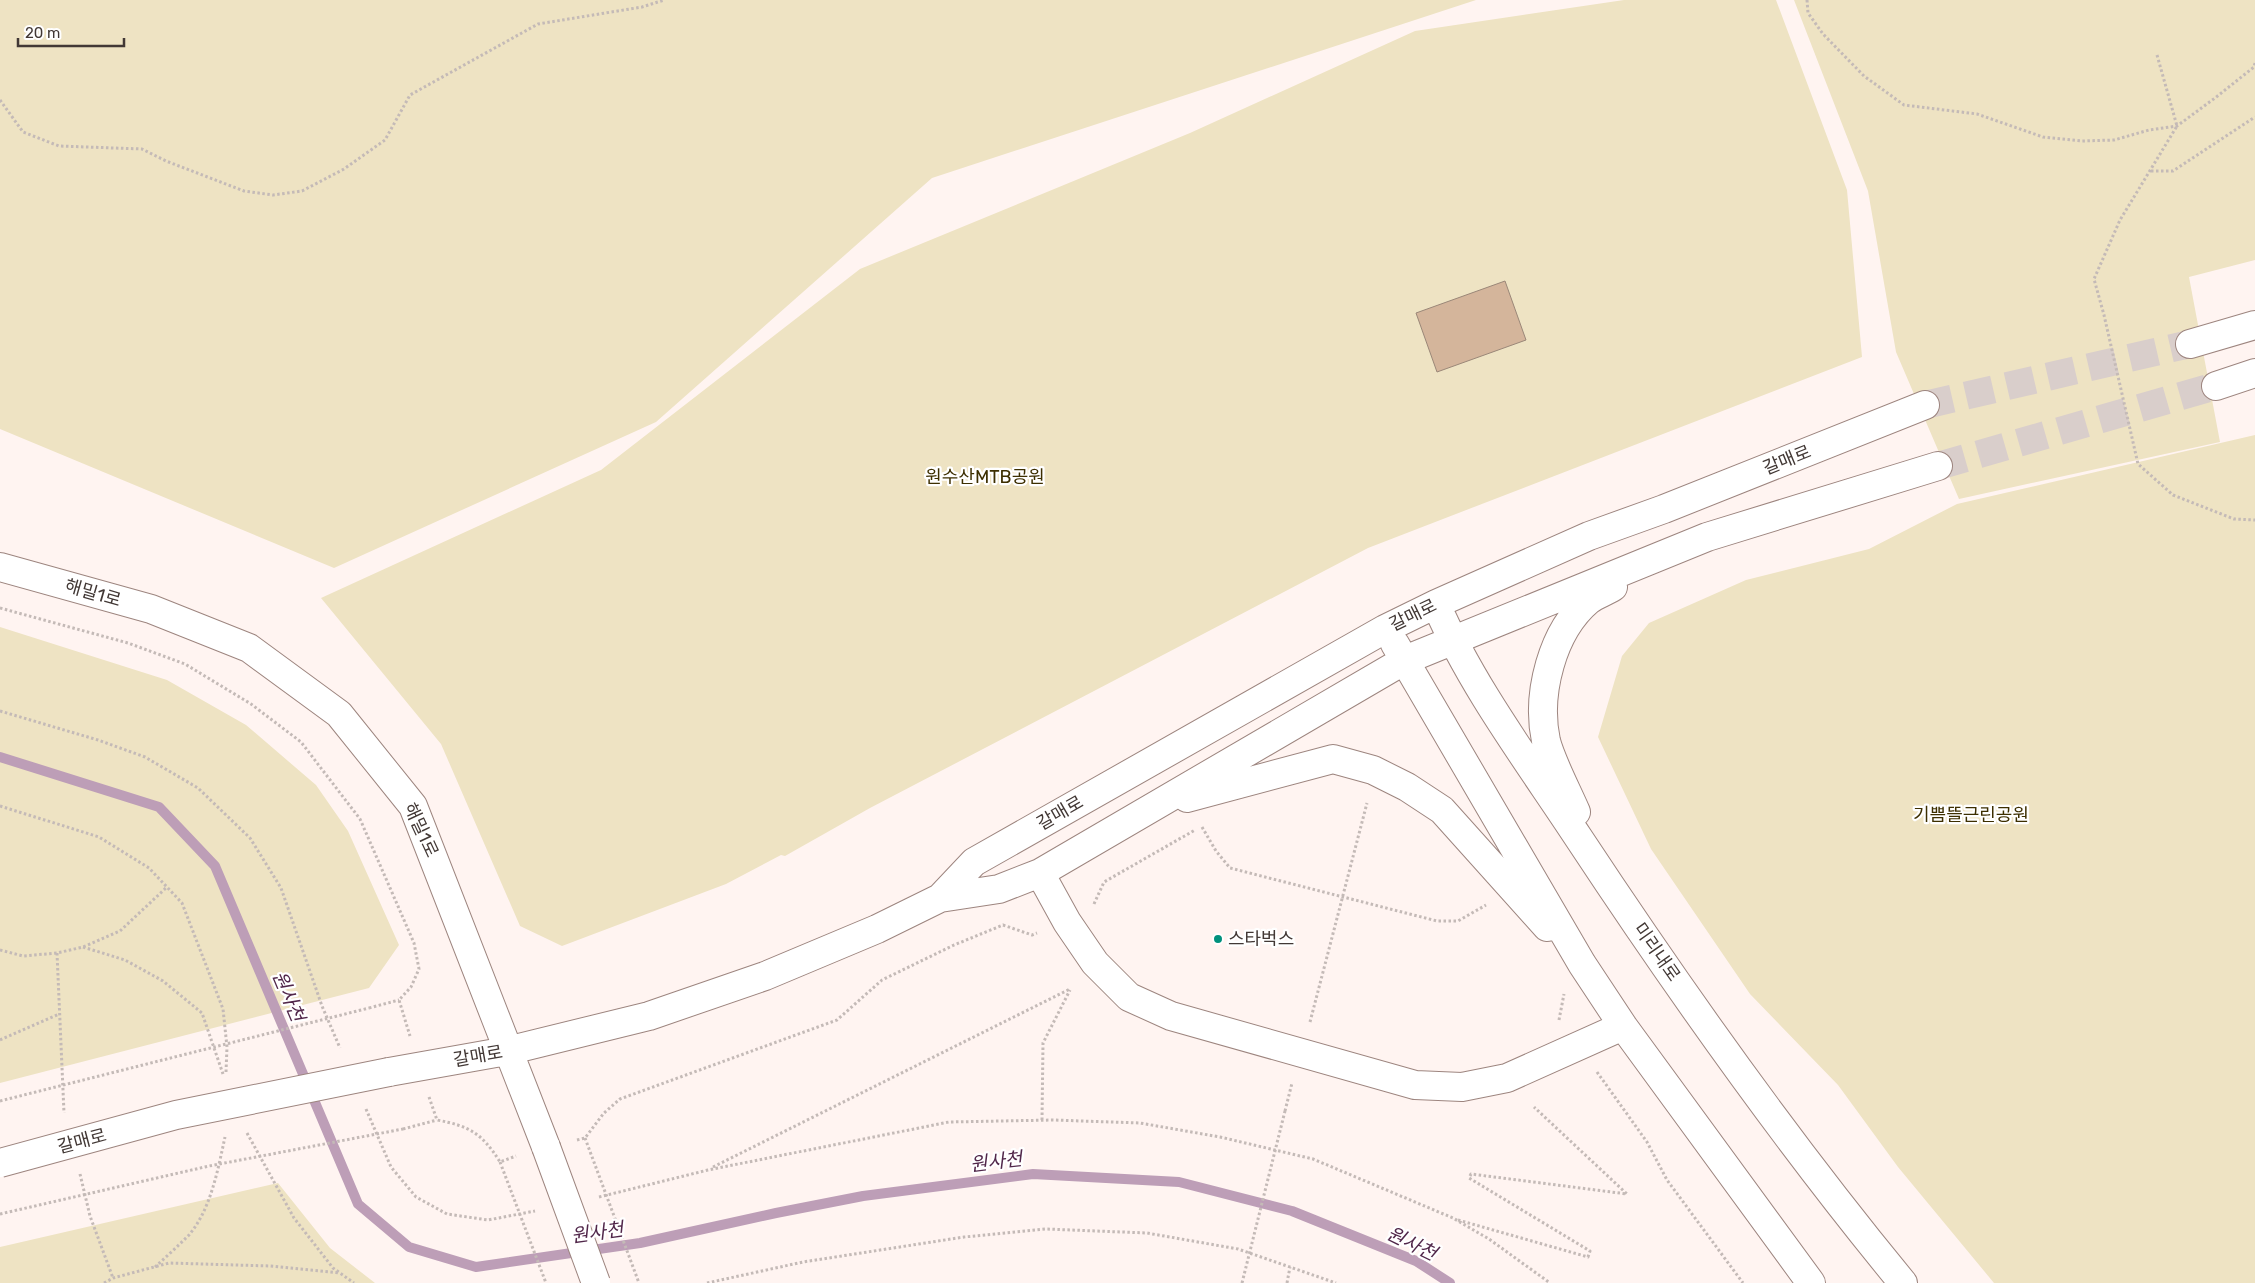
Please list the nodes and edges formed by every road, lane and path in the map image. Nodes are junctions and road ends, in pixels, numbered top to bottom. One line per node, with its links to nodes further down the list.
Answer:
1 (664, 0): 5 (path)
2 (1807, 0): 7 (path)
3 (2157, 55): 7 (path)
4 (2255, 63): 7 (path)
5 (0, 100)
6 (2255, 117): 8 (path)
7 (2177, 126): 8 (path)
8 (2150, 172): 15 (path)
9 (2255, 325): 10 (street)
10 (2190, 344)
11 (2255, 373): 12 (street)
12 (2216, 386)
13 (1925, 405): 18 (street, 갈매로)
14 (1938, 466): 16 (street, 갈매로)
15 (2255, 520)
16 (1693, 543): 20 (street, 갈매로); 29 (street)
17 (0, 567): 41 (street, 해밀1로)
18 (1436, 604): 19 (street, 갈매로); 20 (street, 미리내로)
19 (1385, 628): 21 (street); 31 (street, 갈매로)
20 (1452, 640): 21 (street, 갈매로); 29 (street, 미리내로)
21 (1404, 660): 25 (street, 갈매로); 34 (street)
22 (0, 711): 40 (path)
23 (1369, 795): 30 (path)
24 (0, 806): 28 (path)
25 (1147, 810): 27 (street, 갈매로); 34 (street)
26 (1201, 826): 30 (path)
27 (1040, 873): 31 (street, 갈매로); 38 (street)
28 (168, 887): 33 (path); 42 (path)
29 (1615, 894): 71 (street, 미리내로)
30 (1343, 896): 32 (path); 37 (path)
31 (940, 898): 41 (street, 갈매로)
32 (1489, 904)
33 (0, 950)
34 (1587, 971): 38 (street)
35 (400, 1000): 44 (path, bridge)
36 (59, 1014): 39 (path)
37 (1310, 1023)
38 (1623, 1026): 70 (street)
39 (0, 1040)
40 (341, 1050)
41 (507, 1051): 52 (street, 갈매로, bridge); 63 (street, 해밀1로, bridge)
42 (226, 1081)
43 (1292, 1083): 66 (path, bridge)
44 (0, 1101)
45 (364, 1104): 55 (path)
46 (1534, 1107): 57 (path)
47 (437, 1120): 56 (path, bridge)
48 (1042, 1120): 53 (path); 53 (path); 57 (path)
49 (246, 1130): 59 (path)
50 (585, 1138): 64 (path, bridge)
51 (500, 1162): 62 (path, bridge)
52 (0, 1163)
53 (708, 1170): 54 (path)
54 (590, 1199)
55 (544, 1209)
56 (0, 1214)
57 (1452, 1218): 69 (path)
58 (1290, 1267): 65 (path); 67 (path); 68 (path)
59 (341, 1273): 60 (path); 61 (path)
60 (104, 1283)
61 (354, 1283)
62 (546, 1283)
63 (596, 1283)
64 (638, 1283)
65 (707, 1283)
66 (1242, 1283)
67 (1287, 1283)
68 (1336, 1283)
69 (1550, 1283)
70 (1811, 1283)
71 (1902, 1283)

